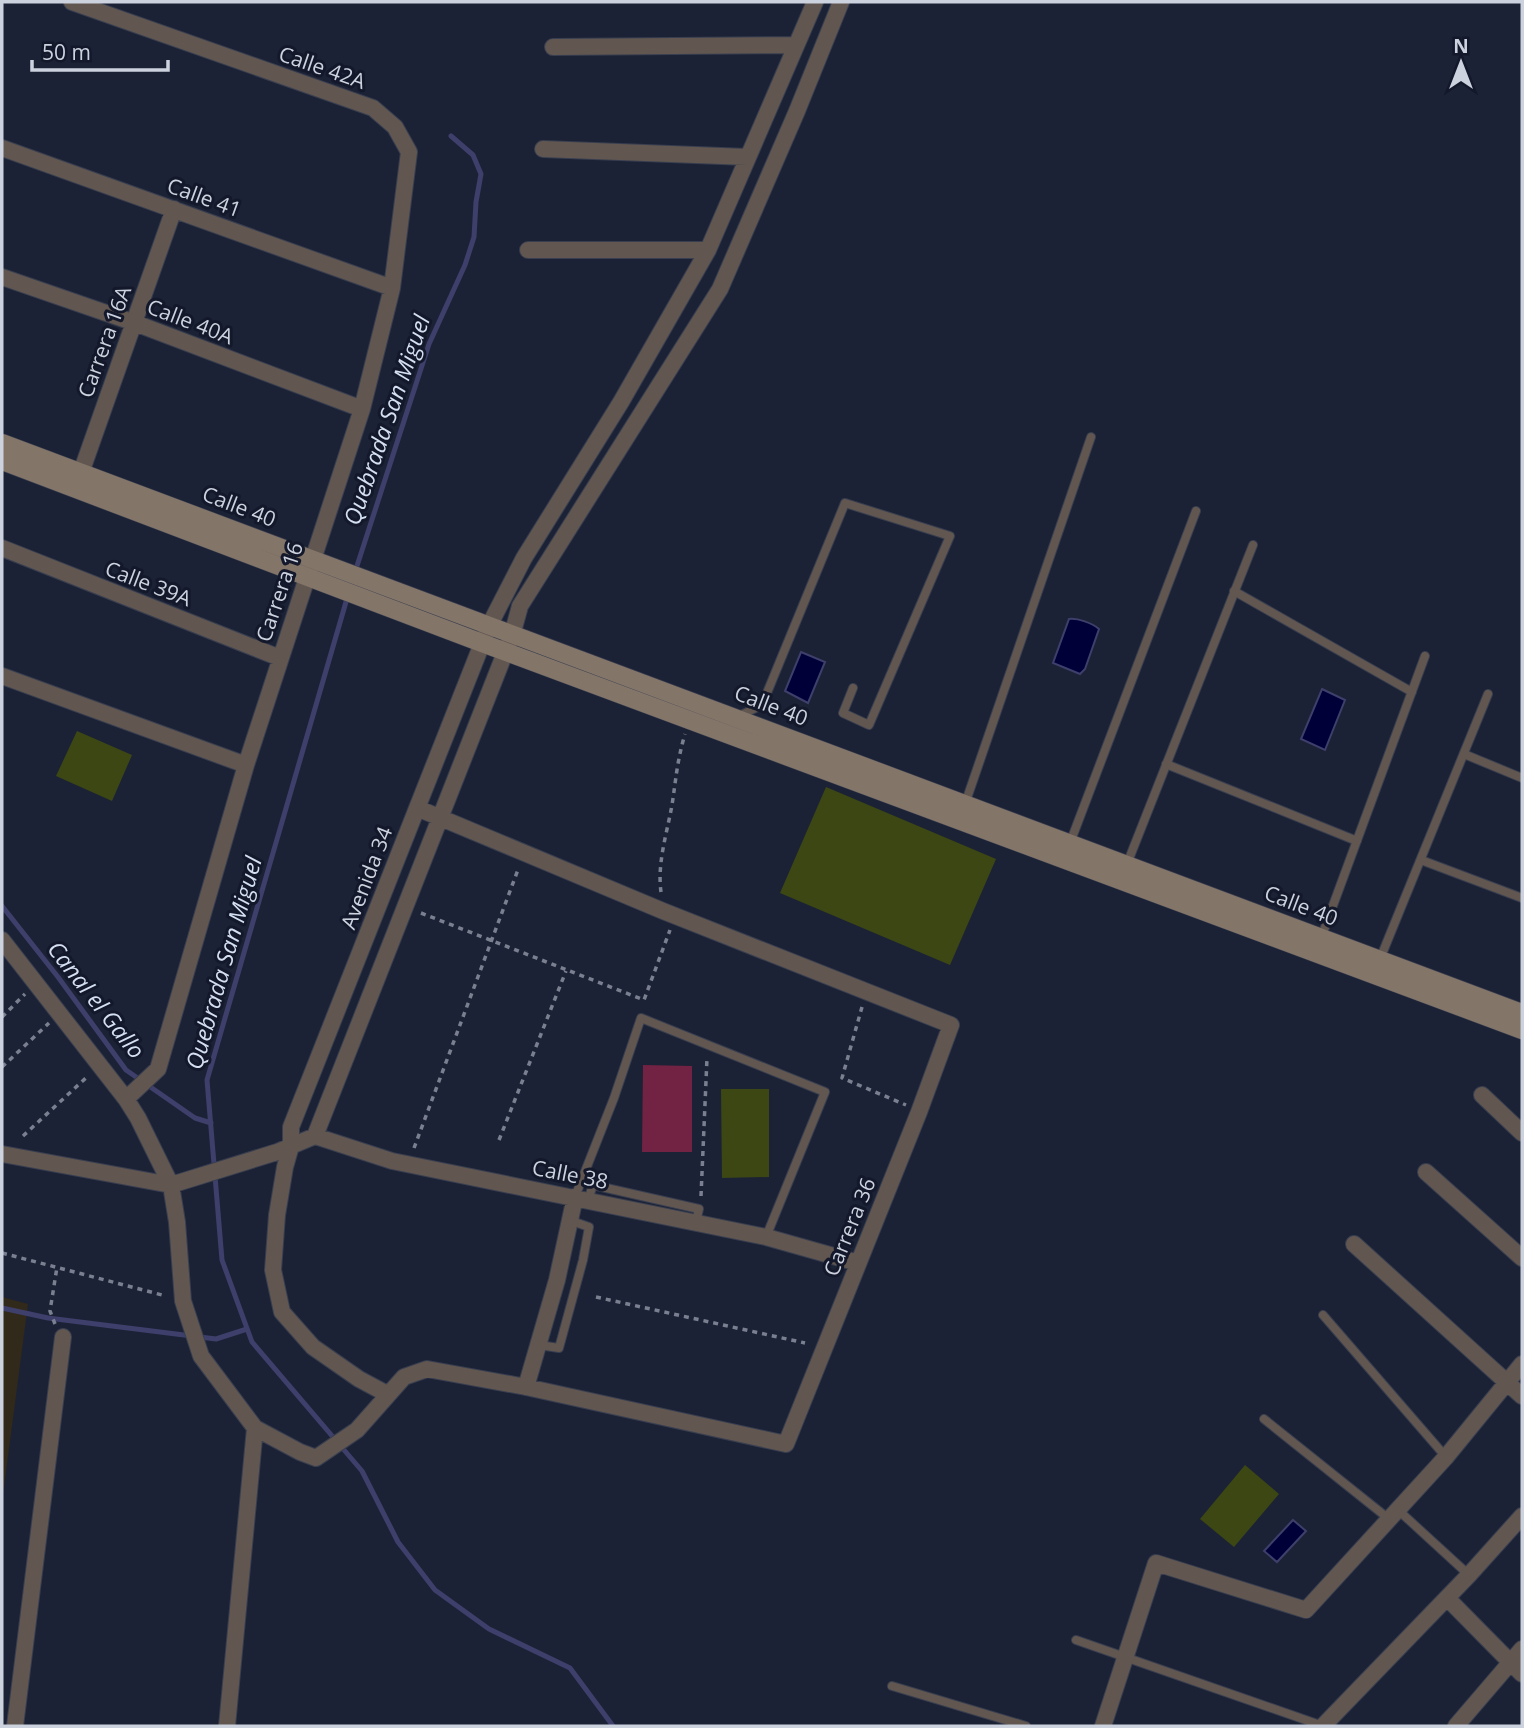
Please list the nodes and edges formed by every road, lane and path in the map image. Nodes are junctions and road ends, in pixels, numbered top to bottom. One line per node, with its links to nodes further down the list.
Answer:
1 (72, 2): 6 (street, Calle 42A)
2 (815, 2): 4 (street, Avenida 34)
3 (841, 2): 29 (street)
4 (796, 45): 5 (street); 9 (street, Avenida 34)
5 (554, 47)
6 (395, 127): 14 (street, Carrera 16)
7 (2, 148): 10 (street, Calle 41)
8 (542, 149): 9 (street)
9 (747, 157): 12 (street, Avenida 34)
10 (174, 209): 14 (street, Calle 41); 15 (street, Carrera 16A)
11 (528, 250): 12 (street)
12 (708, 250): 27 (street, Avenida 34)
13 (2, 277): 15 (street, Calle 40A)
14 (392, 288): 16 (street, Carrera 16)
15 (135, 323): 16 (street, Calle 40A); 20 (street, Carrera 16A)
16 (362, 409): 24 (street, Carrera 16)
17 (1091, 437): 45 (lane)
18 (2, 443): 20 (main road, Calle 40)
19 (2, 461): 20 (main road, Calle 40)
20 (78, 480): 24 (main road, Calle 40); 25 (main road, Calle 40)
21 (1196, 512): 49 (lane)
22 (1253, 545): 26 (lane)
23 (2, 548): 31 (street, Calle 39A)
24 (321, 563): 25 (street, Carrera 16); 27 (main road, Calle 40)
25 (314, 580): 28 (main road, Calle 40); 31 (street, Carrera 16)
26 (1234, 591): 34 (lane); 41 (lane)
27 (489, 626): 28 (street, Avenida 34); 29 (main road, Calle 40)
28 (482, 643): 29 (main road, Calle 40); 46 (street, Avenida 34)
29 (509, 643): 36 (main road, Calle 40); 38 (main road, Calle 40); 47 (street)
30 (1425, 656): 34 (lane)
31 (279, 658): 42 (street, Carrera 16)
32 (2, 676): 42 (street)
33 (852, 688): 37 (lane)
34 (1412, 692): 48 (lane)
35 (1488, 694): 40 (lane)
36 (696, 702): 37 (main road, Calle 40); 38 (main road)
37 (737, 717): 39 (main road); 44 (main road, Calle 40)
38 (689, 720): 39 (main road, Calle 40); 55 (path)
39 (730, 735): 44 (main road, Calle 40)
40 (1464, 754): 43 (lane); 50 (lane)
41 (1166, 764): 48 (lane); 52 (lane)
42 (246, 765): 70 (street, Carrera 16)
43 (1522, 778)
44 (883, 782): 45 (main road, Calle 40); 49 (main road, Calle 40)
45 (965, 804): 49 (main road, Calle 40)
46 (417, 808): 47 (street); 77 (street, Avenida 34)
47 (438, 819): 55 (street); 75 (street)
48 (1357, 841): 56 (lane)
49 (1067, 851): 52 (main road, Calle 40)
50 (1421, 860): 53 (lane); 59 (lane)
51 (520, 864): 58 (path)
52 (1124, 873): 56 (main road, Calle 40); 59 (main road, Calle 40)
53 (1522, 898)
54 (413, 909): 58 (path)
55 (668, 918): 60 (path); 88 (street, Carrera 36)
56 (1321, 938): 59 (main road, Calle 40)
57 (2, 940): 70 (street)
58 (492, 941): 60 (path); 78 (path)
59 (1377, 966): 63 (main road, Calle 40); 66 (main road, Calle 40)
60 (566, 971): 76 (path)
61 (27, 992): 64 (path)
62 (864, 1002): 72 (path)
63 (1522, 1013)
64 (2, 1017)
65 (50, 1022): 68 (path)
66 (1522, 1030)
67 (707, 1058): 83 (path)
68 (2, 1067)
69 (90, 1074): 74 (path)
70 (131, 1094): 81 (street)
71 (1482, 1095): 73 (street)
72 (909, 1106)
73 (1522, 1133)
74 (23, 1136)
75 (315, 1136): 77 (street); 82 (street, Calle 38)
76 (499, 1140)
77 (284, 1149): 81 (street); 98 (street, Avenida 34)
78 (414, 1150)
79 (5, 1151): 81 (street)
80 (1426, 1172): 87 (street)
81 (176, 1183): 91 (street)
82 (581, 1199): 84 (street, Calle 38); 84 (lane); 97 (street)
83 (701, 1199)
84 (766, 1237): 88 (street, Calle 38)
85 (1354, 1244): 96 (street)
86 (2, 1253): 89 (path)
87 (1522, 1258)
88 (858, 1263): 97 (street, Carrera 36)
89 (57, 1267): 91 (path); 93 (path)
90 (596, 1297): 94 (path)
91 (184, 1304): 101 (street)
92 (1323, 1315): 102 (lane)
93 (60, 1332): 112 (street)
94 (805, 1343)
95 (1522, 1364): 96 (street)
96 (1506, 1382): 99 (street); 102 (street)
97 (526, 1387): 98 (street)
98 (387, 1394): 101 (street)
99 (1522, 1396)
100 (1264, 1419): 103 (lane)
101 (255, 1428): 113 (street)
102 (1446, 1457): 103 (street)
103 (1393, 1514): 105 (lane); 109 (street)
104 (1522, 1516): 105 (street)
105 (1469, 1575): 106 (street)
106 (1447, 1598): 110 (street); 116 (street)
107 (1076, 1640): 109 (lane)
108 (1522, 1649): 110 (street)
109 (1125, 1658): 115 (street); 116 (lane)
110 (1517, 1668): 117 (street)
111 (892, 1686): 114 (lane)
112 (15, 1726)
113 (227, 1726)
114 (1026, 1726)
115 (1103, 1726)
116 (1322, 1726)
117 (1456, 1726)

